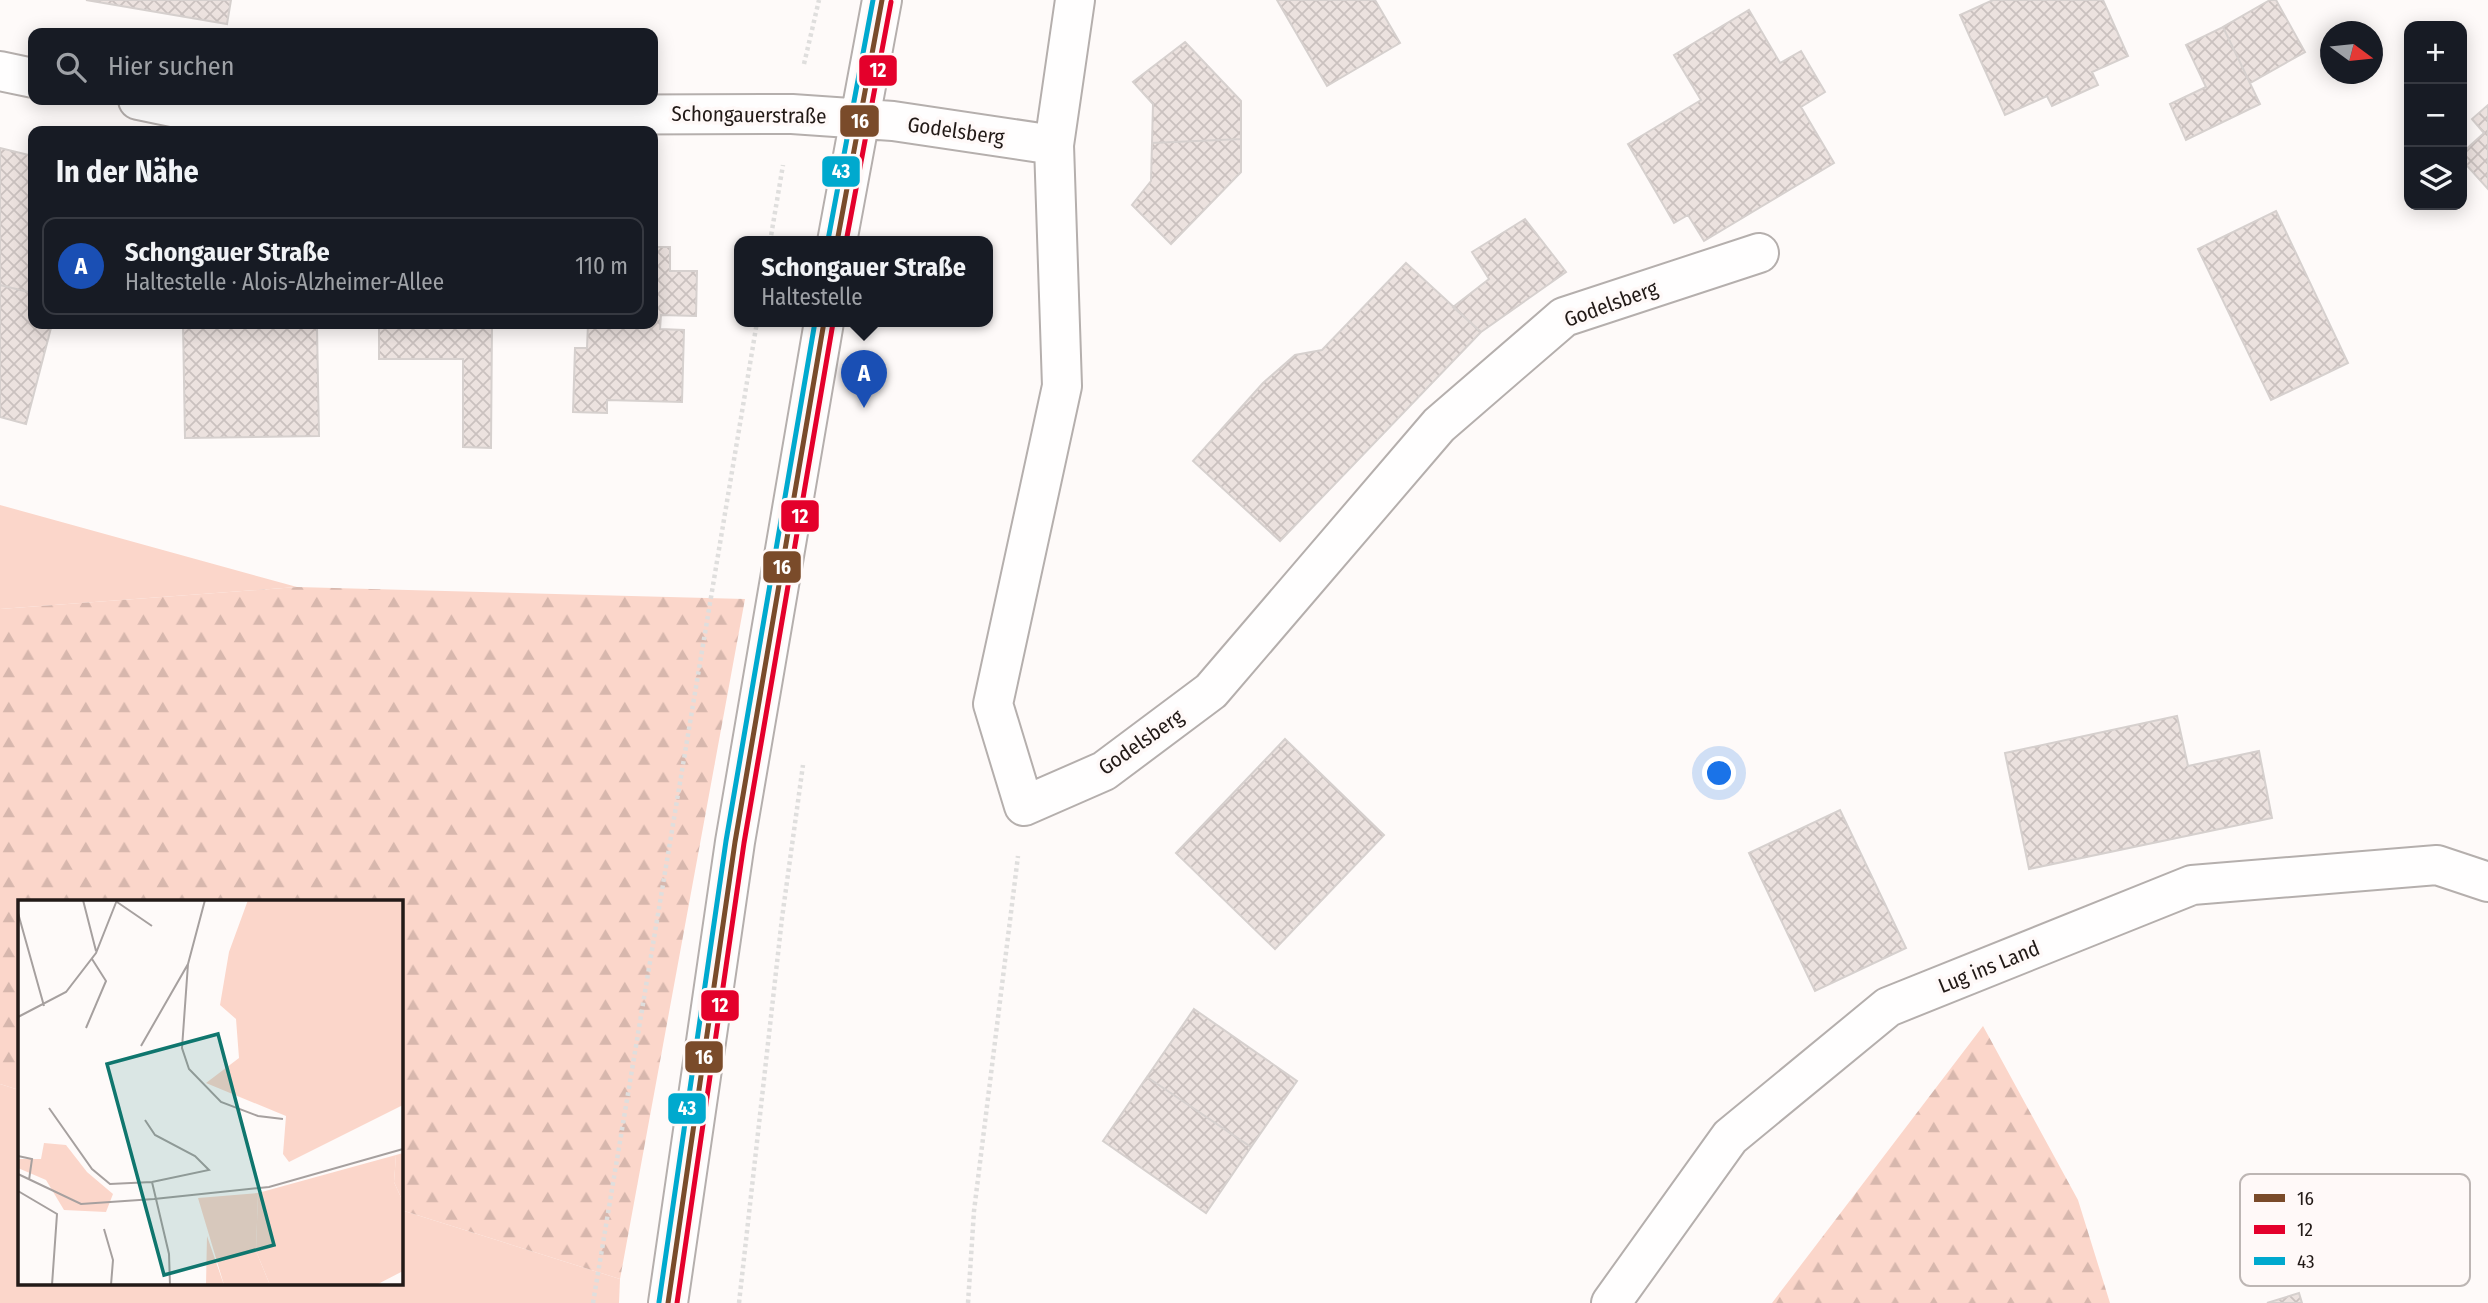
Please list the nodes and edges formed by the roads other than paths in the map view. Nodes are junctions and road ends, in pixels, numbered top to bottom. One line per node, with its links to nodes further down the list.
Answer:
1 (882, 0): 6 (street)
2 (1075, 0): 7 (street)
3 (0, 71): 4 (street)
4 (28, 77)
5 (162, 105): 6 (street, Schongauerstraße)
6 (858, 118): 7 (street, Godelsberg); 8 (street)
7 (1054, 145): 9 (street, Godelsberg)
8 (838, 236)
9 (1759, 253)
10 (823, 327): 12 (street)
11 (2488, 882): 13 (street, Lug ins Land)
12 (668, 1303)
13 (1611, 1303)

